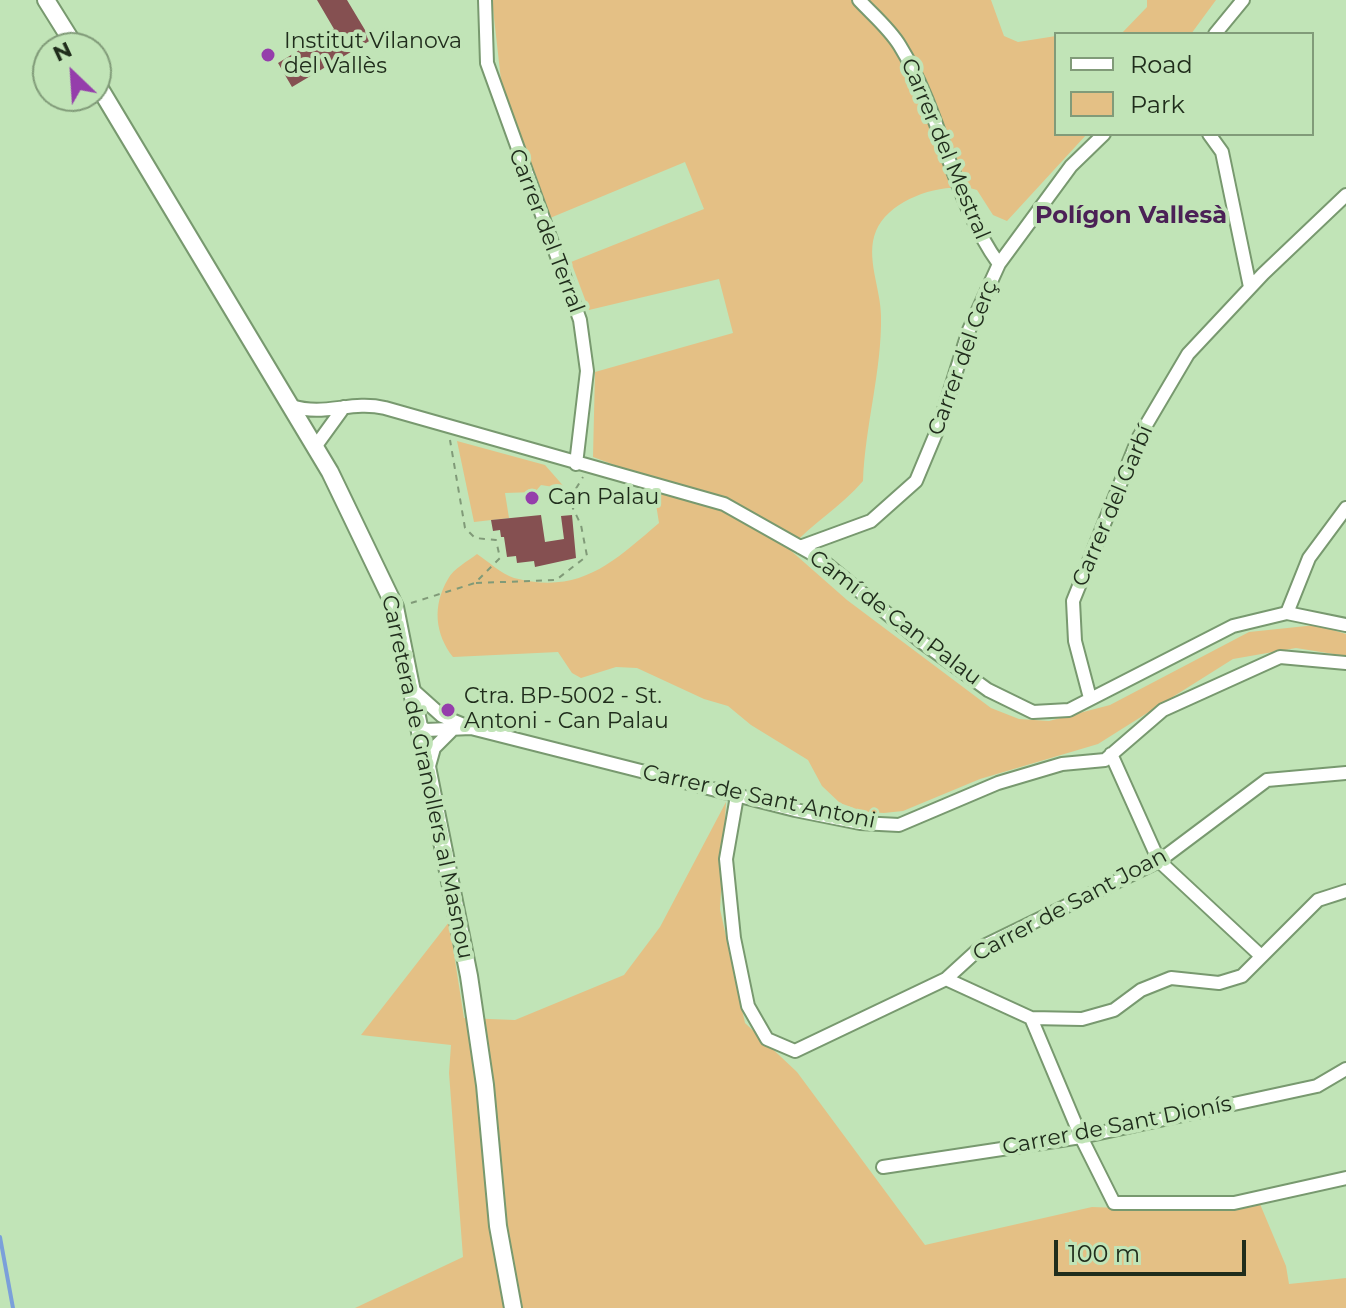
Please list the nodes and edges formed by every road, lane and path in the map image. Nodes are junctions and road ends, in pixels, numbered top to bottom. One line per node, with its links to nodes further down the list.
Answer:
1 (46, 0): 5 (main road)
2 (485, 0): 17 (street, Carrer del Terral)
3 (859, 0): 11 (street, Carrer del Mestral)
4 (1243, 0): 6 (street)
5 (66, 32)
6 (1217, 32)
7 (112, 109): 13 (main road, Carretera de Granollers al Masnou)
8 (1102, 136): 11 (street, Carrer del Cerç)
9 (1210, 136): 12 (street)
10 (1346, 195): 12 (street, Carrer del Garbí)
11 (999, 264): 19 (street, Carrer del Cerç)
12 (1250, 287): 26 (street, Carrer del Garbí)
13 (291, 406): 14 (street, Camí de Can Palau); 16 (main road, Carretera de Granollers al Masnou)
14 (344, 407): 15 (street, Camí de Can Palau); 16 (street)
15 (449, 427): 17 (street, Camí de Can Palau); 20 (path)
16 (315, 447): 21 (main road, Carretera de Granollers al Masnou)
17 (582, 466): 19 (street, Camí de Can Palau); 20 (path)
18 (1346, 508): 22 (street)
19 (800, 547): 26 (street, Camí de Can Palau)
20 (475, 583): 21 (path)
21 (395, 607): 25 (main road, Carretera de Granollers al Masnou)
22 (1287, 613): 23 (street, Camí de Can Palau); 26 (street, Camí de Can Palau)
23 (1346, 625)
24 (1346, 663): 31 (street, Carrer de Sant Antoni)
25 (413, 690): 27 (street, Carrer de Sant Antoni); 28 (main road, Carretera de Granollers al Masnou)
26 (1090, 698)
27 (442, 716): 28 (street); 29 (street, Carrer de Sant Antoni)
28 (421, 727): 30 (street, Carrer de Sant Antoni); 32 (main road, Carretera de Granollers al Masnou)
29 (471, 728): 30 (street, Carrer de Sant Antoni); 34 (street, Carrer de Sant Antoni)
30 (452, 730): 32 (street)
31 (1111, 754): 34 (street, Carrer de Sant Antoni); 35 (street)
32 (429, 766): 44 (main road, Carretera de Granollers al Masnou)
33 (1346, 773): 35 (street, Carrer de Sant Joan)
34 (737, 796): 38 (street, Carrer de Sant Joan)
35 (1159, 861): 37 (street); 38 (street, Carrer de Sant Joan)
36 (1346, 891): 37 (street)
37 (1260, 955): 39 (street)
38 (946, 979): 39 (street)
39 (1031, 1018): 41 (street)
40 (1346, 1069): 41 (street, Carrer de Sant Dionís)
41 (1081, 1137): 42 (street, Carrer de Sant Dionís); 43 (street)
42 (883, 1167)
43 (1346, 1178)
44 (513, 1308)

